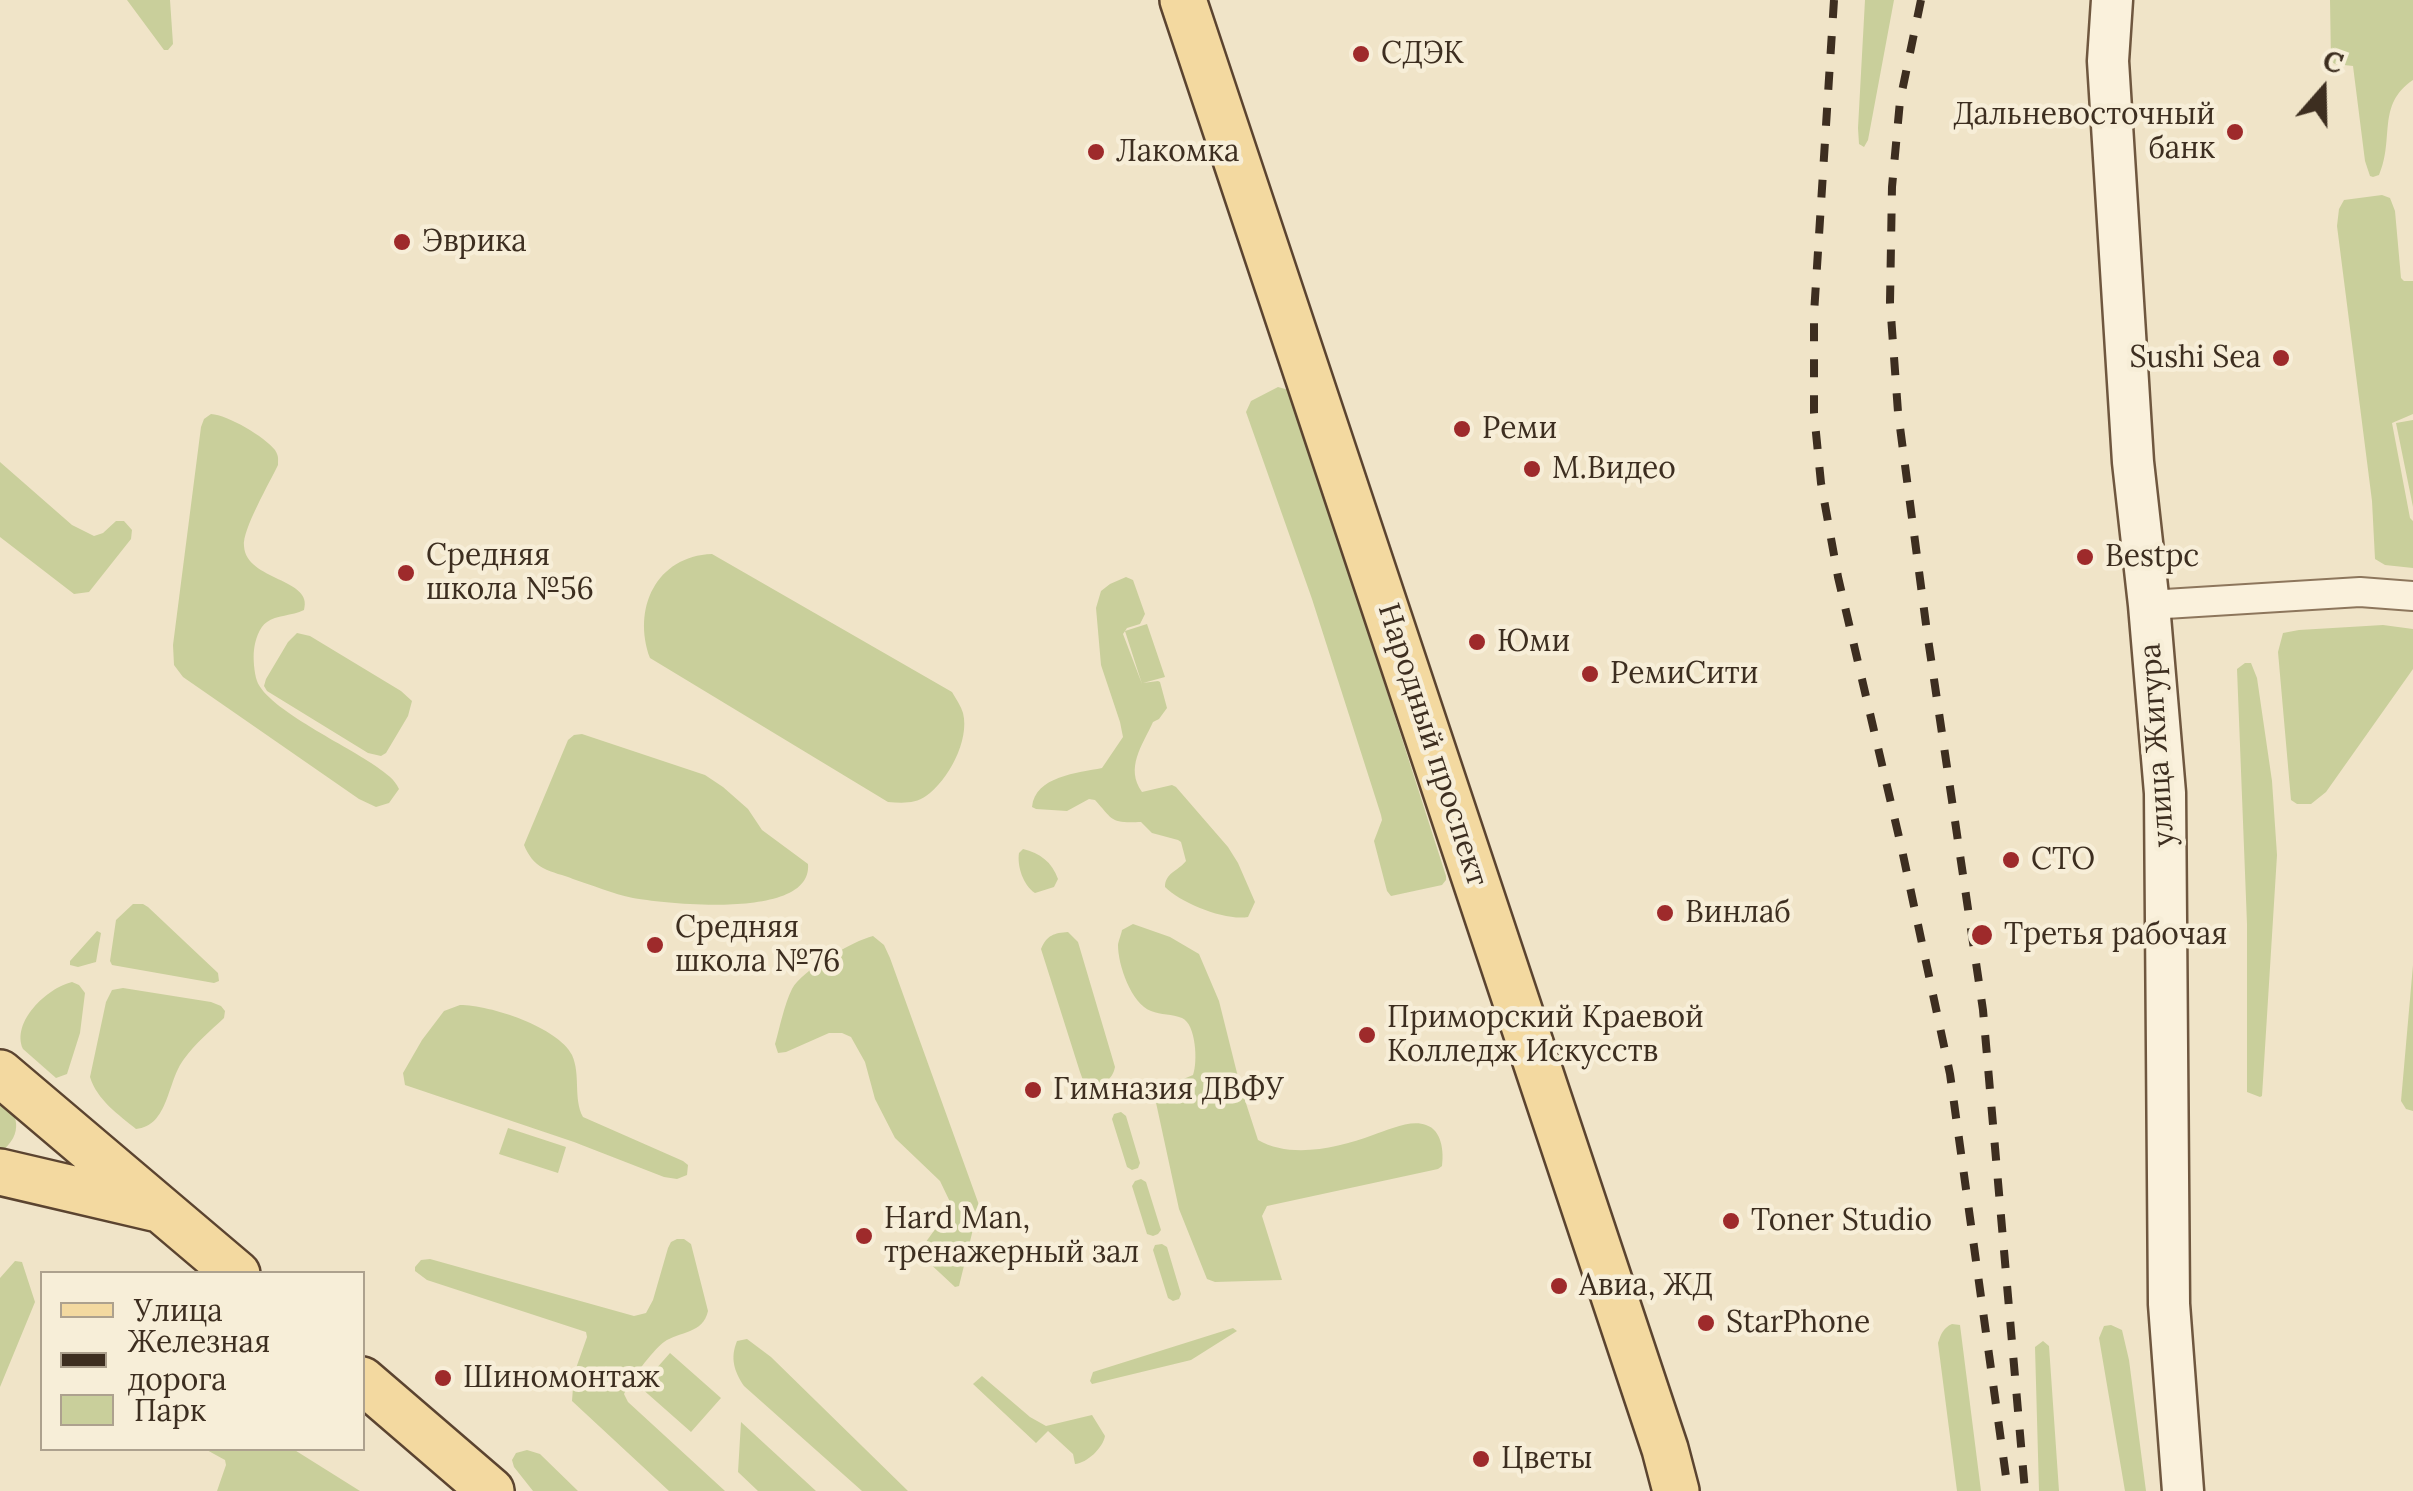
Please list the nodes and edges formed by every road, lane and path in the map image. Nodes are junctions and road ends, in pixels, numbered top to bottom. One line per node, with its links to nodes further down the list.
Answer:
1 (1183, 0): 11 (main road, Народный проспект)
2 (2112, 0): 4 (main road, улица Жигура)
3 (2413, 596): 4 (street)
4 (2150, 605): 12 (main road, улица Жигура)
5 (15, 1086): 6 (main road); 7 (main road)
6 (0, 1172): 7 (main road)
7 (162, 1210): 8 (main road)
8 (234, 1271)
9 (365, 1383): 10 (main road)
10 (491, 1491)
11 (1676, 1491)
12 (2184, 1491)

